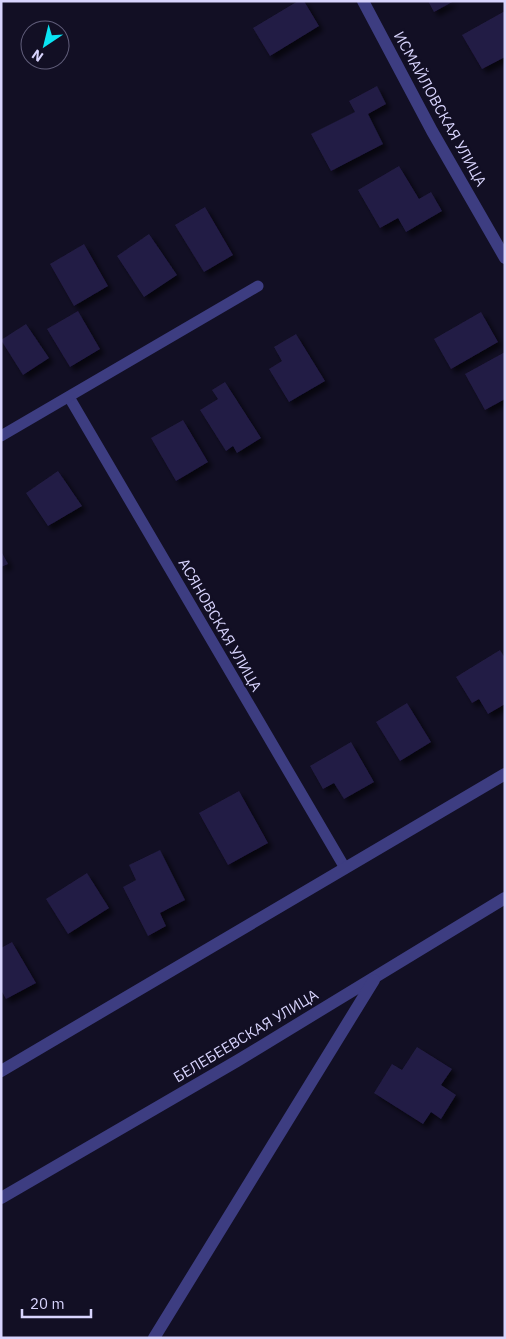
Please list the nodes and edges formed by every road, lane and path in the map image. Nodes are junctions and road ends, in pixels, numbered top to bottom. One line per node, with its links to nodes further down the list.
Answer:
1 (363, 1): 2 (street, ИСМАЙЛОВСКАЯ УЛИЦА)
2 (505, 258)
3 (258, 286): 4 (lane)
4 (69, 397): 5 (lane); 7 (lane, АСЯНОВСКАЯ УЛИЦА)
5 (1, 436)
6 (505, 774): 7 (street)
7 (345, 868): 10 (street)
8 (505, 898): 9 (street, БЕЛЕБЕЕВСКАЯ УЛИЦА)
9 (375, 978): 11 (street, БЕЛЕБЕЕВСКАЯ УЛИЦА); 12 (street)
10 (1, 1071)
11 (1, 1198)
12 (154, 1338)

